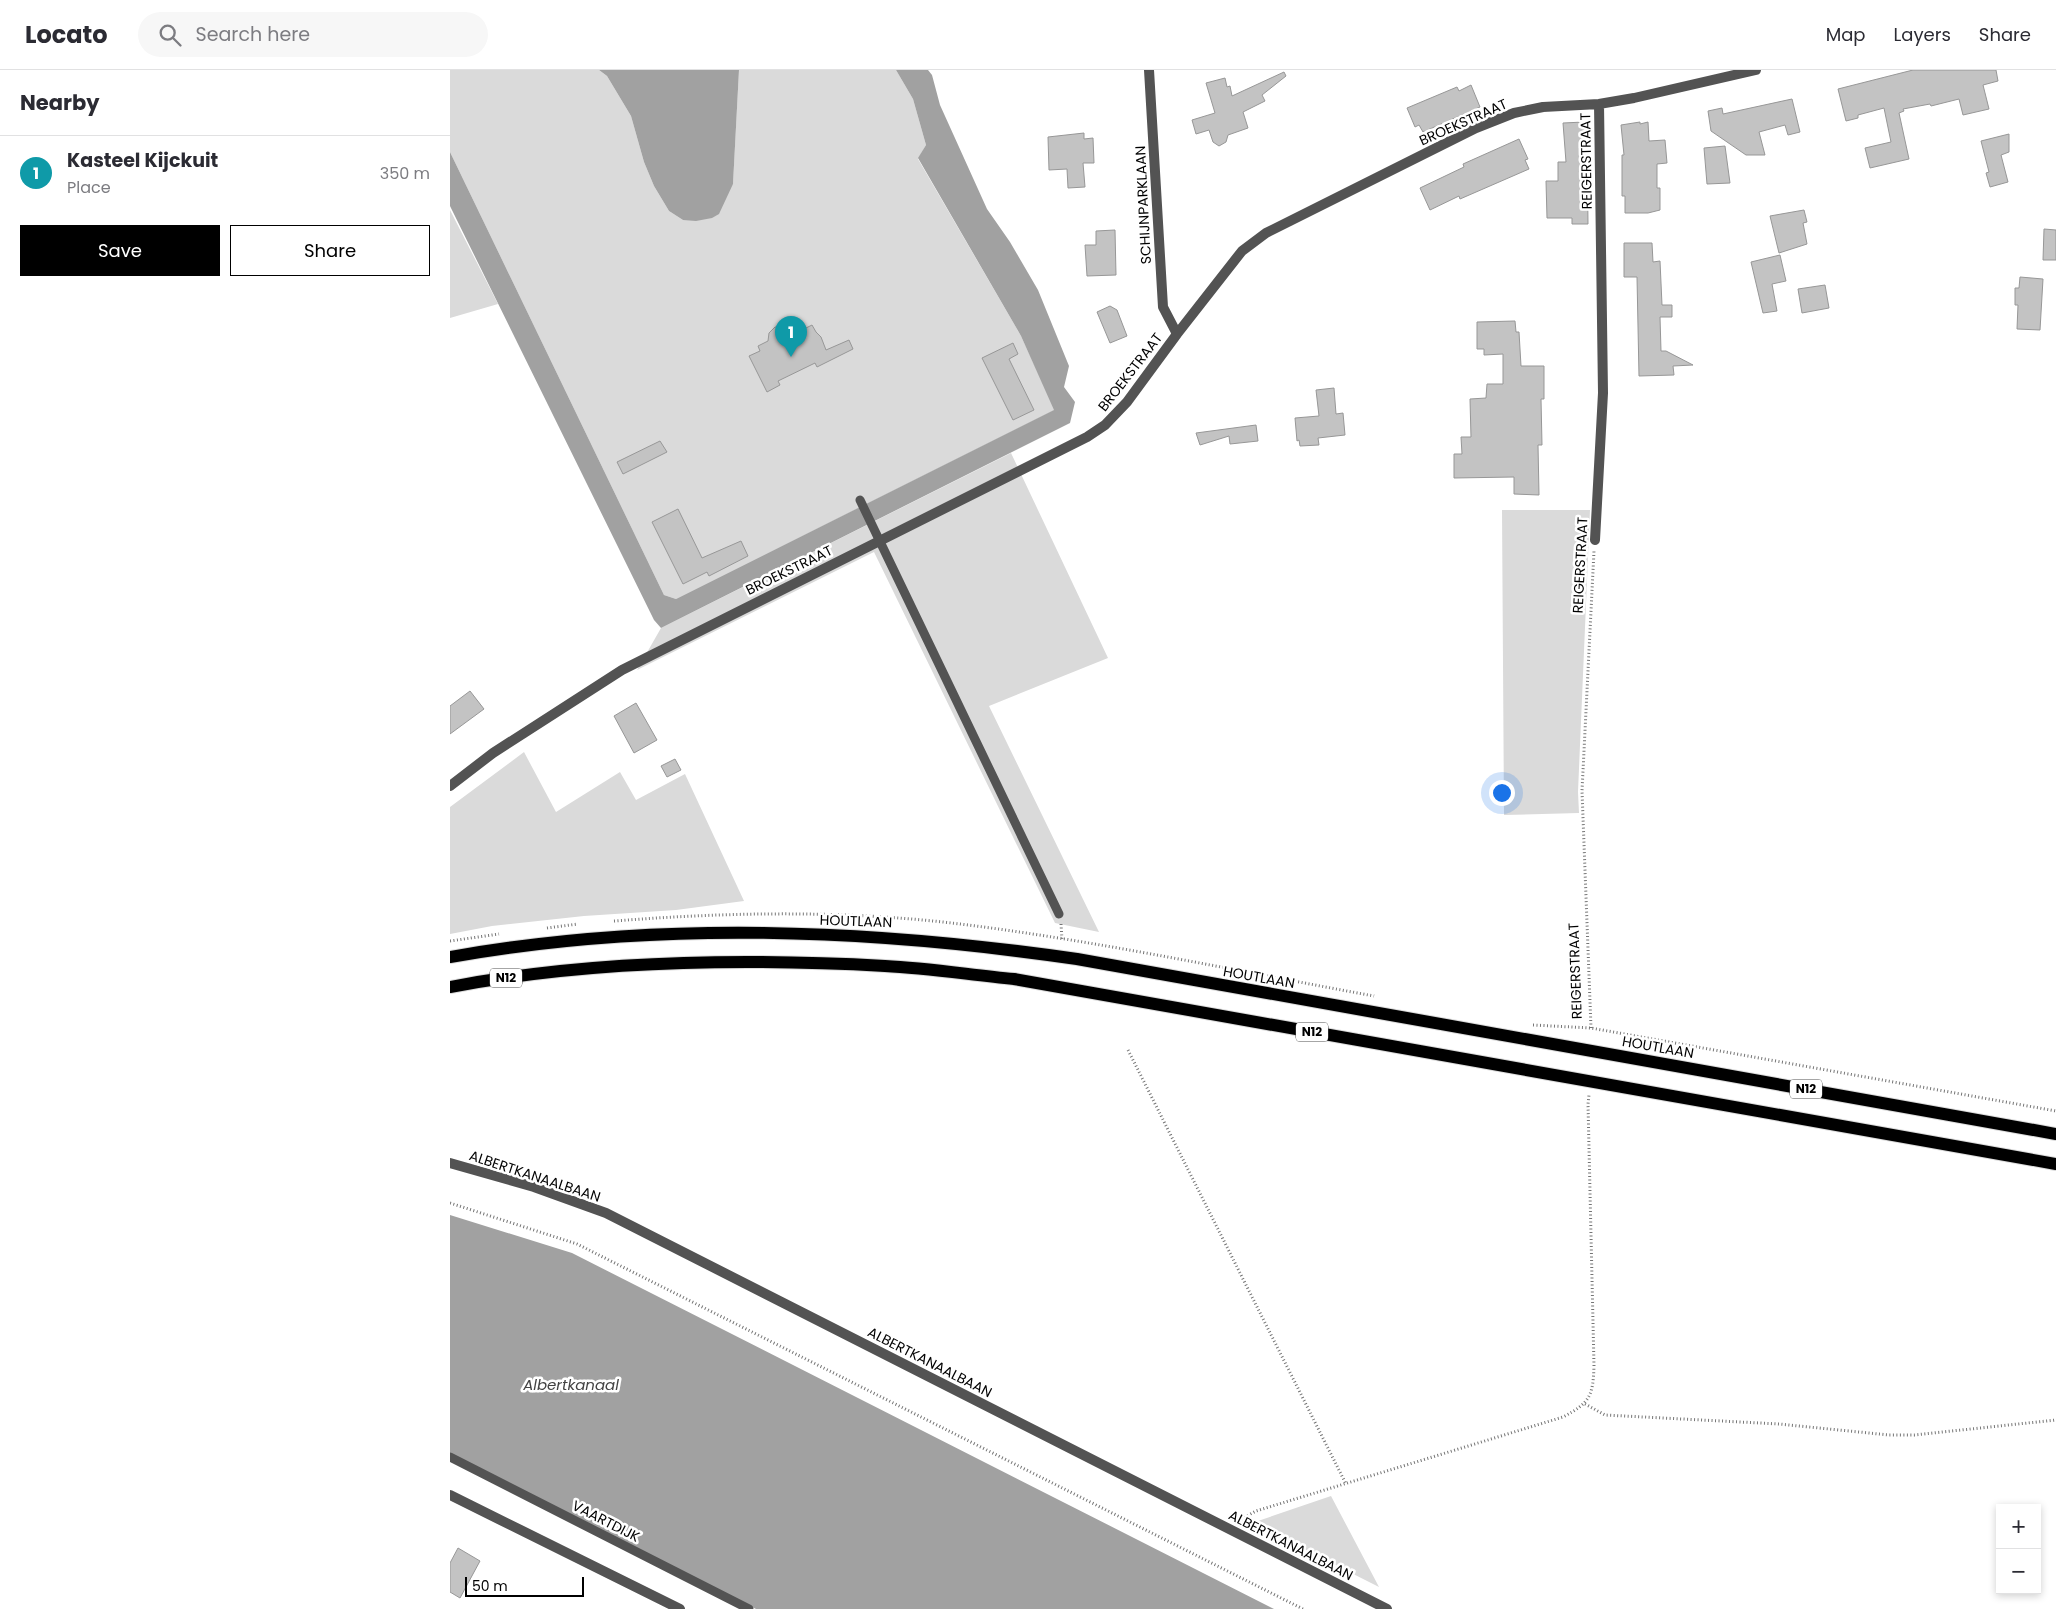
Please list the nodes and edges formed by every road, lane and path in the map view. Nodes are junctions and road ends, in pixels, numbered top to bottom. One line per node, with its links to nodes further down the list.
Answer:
1 (1149, 70): 4 (street, SCHIJNPARKLAAN)
2 (1756, 70): 3 (street, BROEKSTRAAT)
3 (1599, 104): 4 (street, BROEKSTRAAT); 7 (street, REIGERSTRAAT)
4 (1177, 334): 6 (street, BROEKSTRAAT)
5 (860, 500): 6 (lane)
6 (880, 540): 8 (street, BROEKSTRAAT); 9 (lane)
7 (1595, 540): 15 (path, REIGERSTRAAT)
8 (450, 786)
9 (1059, 914)
10 (1062, 938): 13 (path)
11 (450, 957): 19 (main road, HOUTLAAN / N12)
12 (450, 987): 17 (main road, N12)
13 (1384, 998)
14 (1528, 1024): 15 (path)
15 (1590, 1028): 18 (path)
16 (1128, 1050): 26 (path)
17 (1592, 1081): 21 (main road, N12); 23 (path)
18 (2056, 1112)
19 (2056, 1134)
20 (450, 1163): 28 (street, ALBERTKANAALBAAN)
21 (2056, 1164)
22 (450, 1203): 31 (path)
23 (1585, 1404): 24 (path); 26 (path)
24 (2056, 1420)
25 (450, 1457): 30 (lane, VAARTDIJK)
26 (1346, 1484): 28 (path)
27 (450, 1495): 29 (street)
28 (1233, 1531): 32 (street, ALBERTKANAALBAAN)
29 (680, 1609)
30 (749, 1609)
31 (1303, 1609)
32 (1387, 1609)

